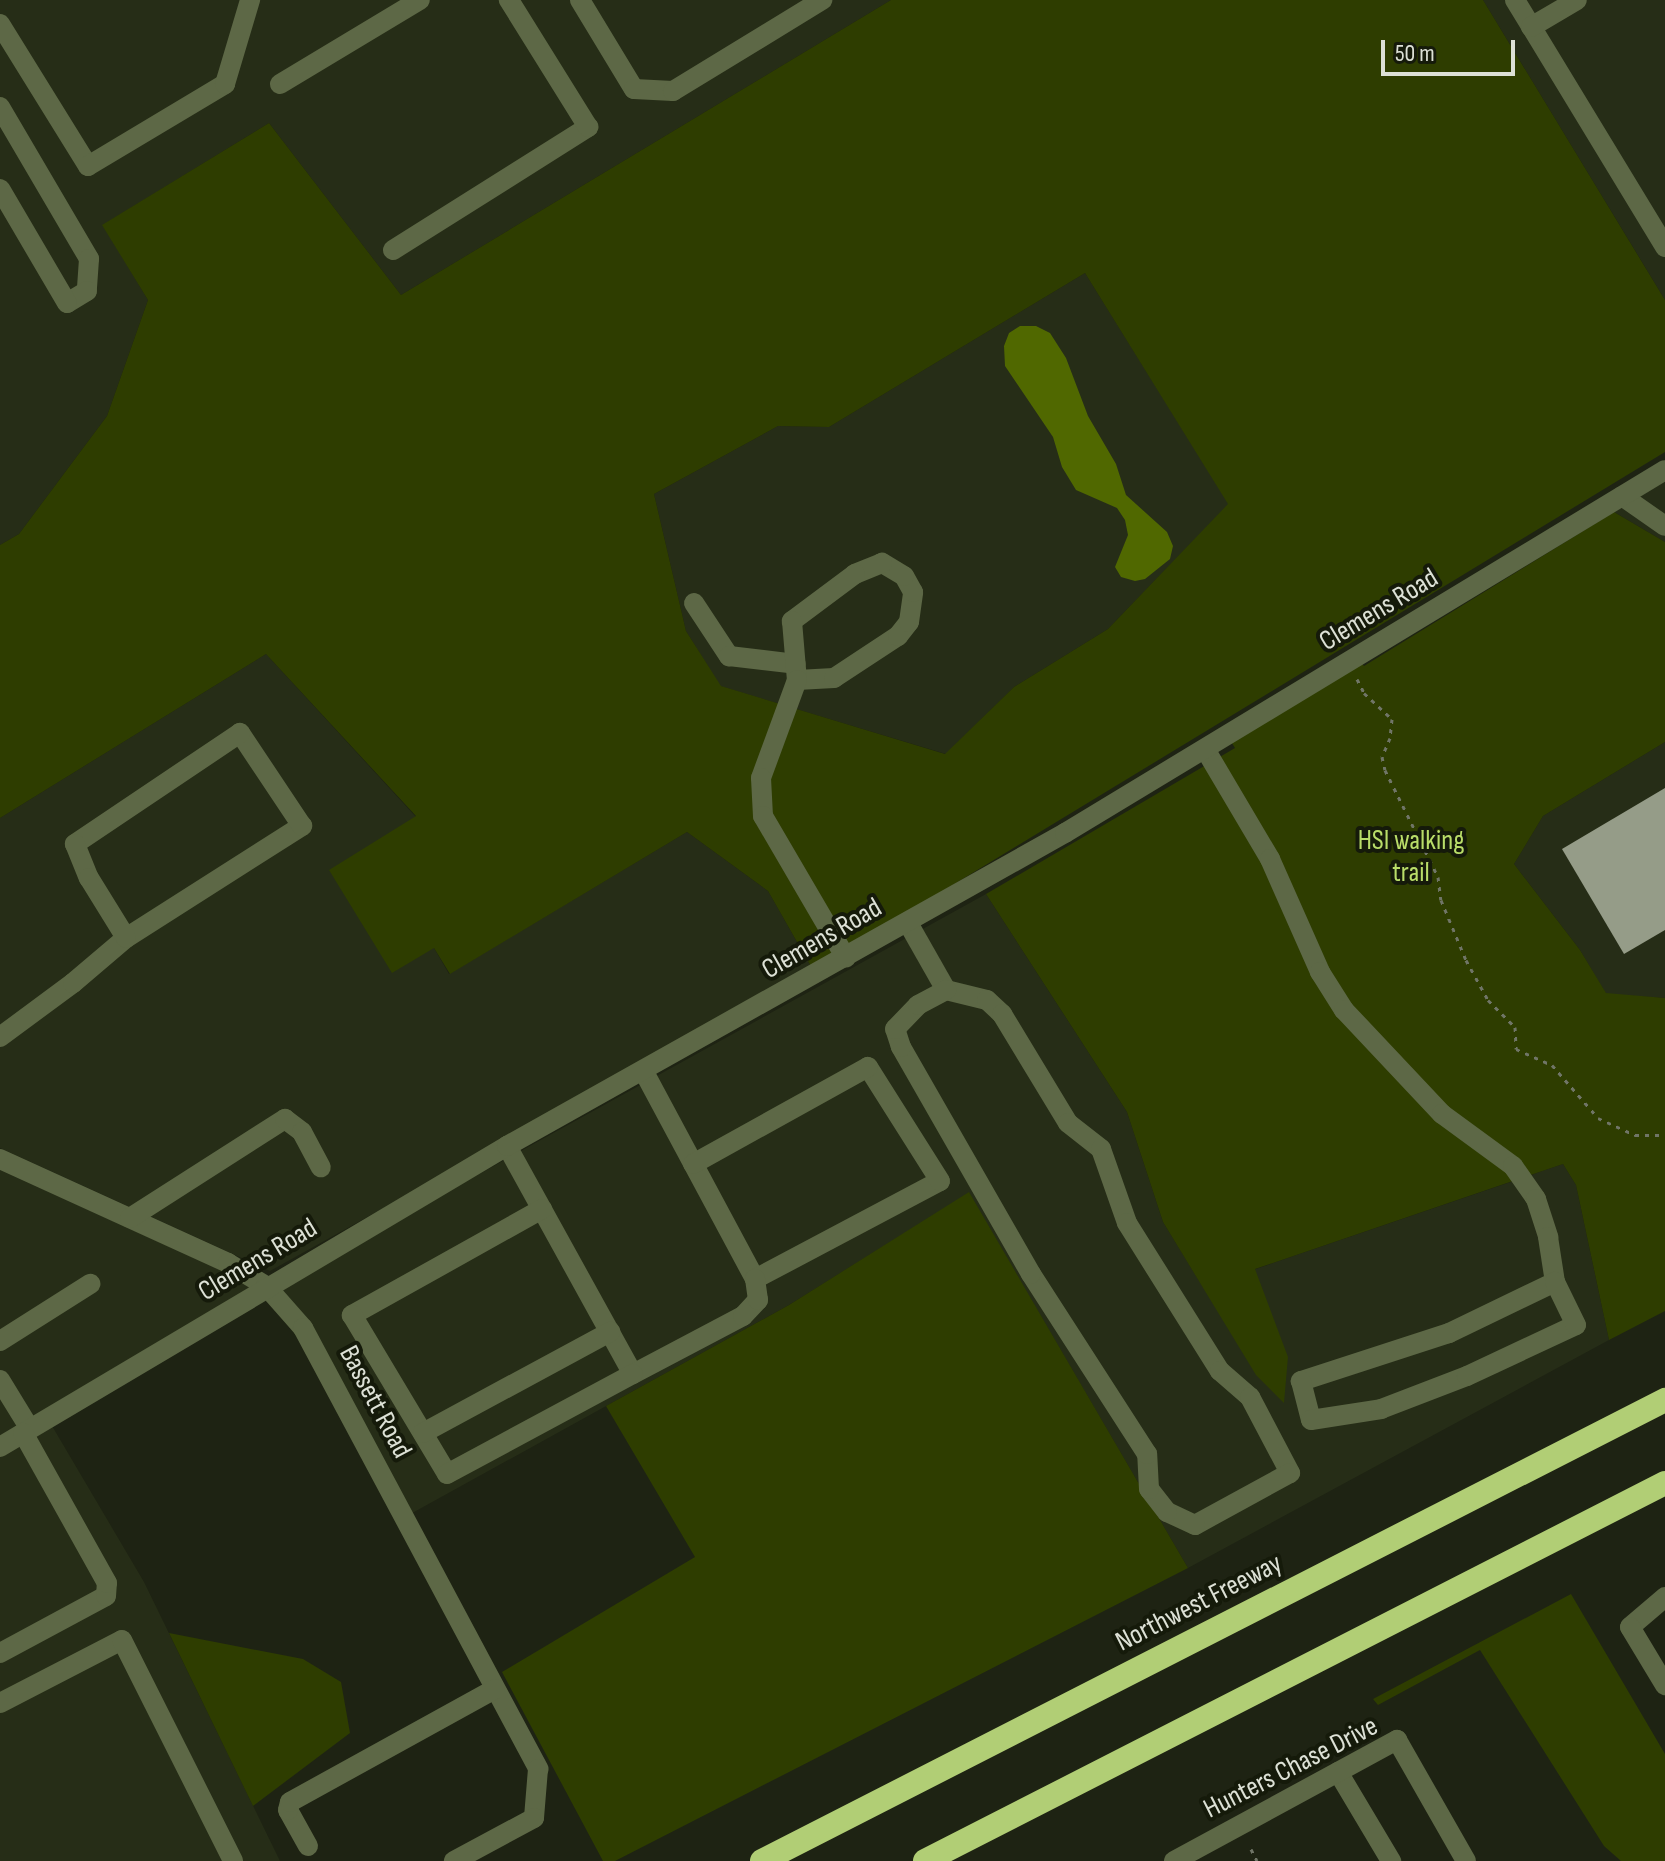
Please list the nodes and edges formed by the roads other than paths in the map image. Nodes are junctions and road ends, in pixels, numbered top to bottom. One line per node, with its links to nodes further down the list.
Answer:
1 (250, 0): 8 (street)
2 (420, 0): 10 (street)
3 (509, 0): 14 (street)
4 (580, 0): 5 (street)
5 (822, 0)
6 (1515, 0): 9 (street)
7 (1577, 0): 9 (street)
8 (0, 24)
9 (1531, 27): 13 (street)
10 (280, 84)
11 (0, 107): 12 (street)
12 (0, 189)
13 (1665, 247)
14 (393, 250)
15 (1665, 470): 16 (street, Clemens Road)
16 (1622, 496): 17 (street); 20 (street, Clemens Road)
17 (1665, 526)
18 (694, 603): 19 (street)
19 (796, 672): 19 (street); 23 (street)
20 (1205, 749): 21 (street, Clemens Road); 34 (street)
21 (908, 923): 23 (street, Clemens Road); 24 (street)
22 (126, 938): 22 (street); 25 (street)
23 (846, 958): 26 (street, Clemens Road)
24 (946, 990): 24 (street)
25 (0, 1037)
26 (644, 1072): 27 (street, Clemens Road); 29 (street)
27 (507, 1146): 31 (street); 36 (street, Clemens Road)
28 (0, 1159): 32 (street, Bassett Road)
29 (693, 1164): 33 (street); 33 (street)
30 (321, 1167): 32 (street)
31 (542, 1209): 37 (street); 43 (street)
32 (130, 1218): 36 (street, Bassett Road)
33 (755, 1279): 39 (street)
34 (1555, 1282): 34 (street)
35 (90, 1284): 38 (street)
36 (266, 1286): 42 (street, Clemens Road); 49 (street, Bassett Road)
37 (610, 1332): 39 (street); 43 (street)
38 (0, 1341)
39 (633, 1374): 43 (street)
40 (0, 1380): 42 (street)
41 (1665, 1400): 55 (highway, Northwest Freeway)
42 (26, 1431): 44 (street, Clemens Road); 47 (street)
43 (423, 1433)
44 (0, 1447)
45 (1665, 1483): 56 (highway)
46 (1665, 1597): 48 (street)
47 (0, 1653)
48 (1665, 1685)
49 (495, 1689): 52 (street); 54 (street, Bassett Road)
50 (0, 1703): 53 (street)
51 (1338, 1772): 57 (street, Hunters Chase Drive); 58 (street); 59 (street, Hunters Chase Drive)
52 (308, 1846)
53 (233, 1861)
54 (454, 1861)
55 (762, 1861)
56 (925, 1861)
57 (1174, 1861)
58 (1391, 1861)
59 (1466, 1861)

